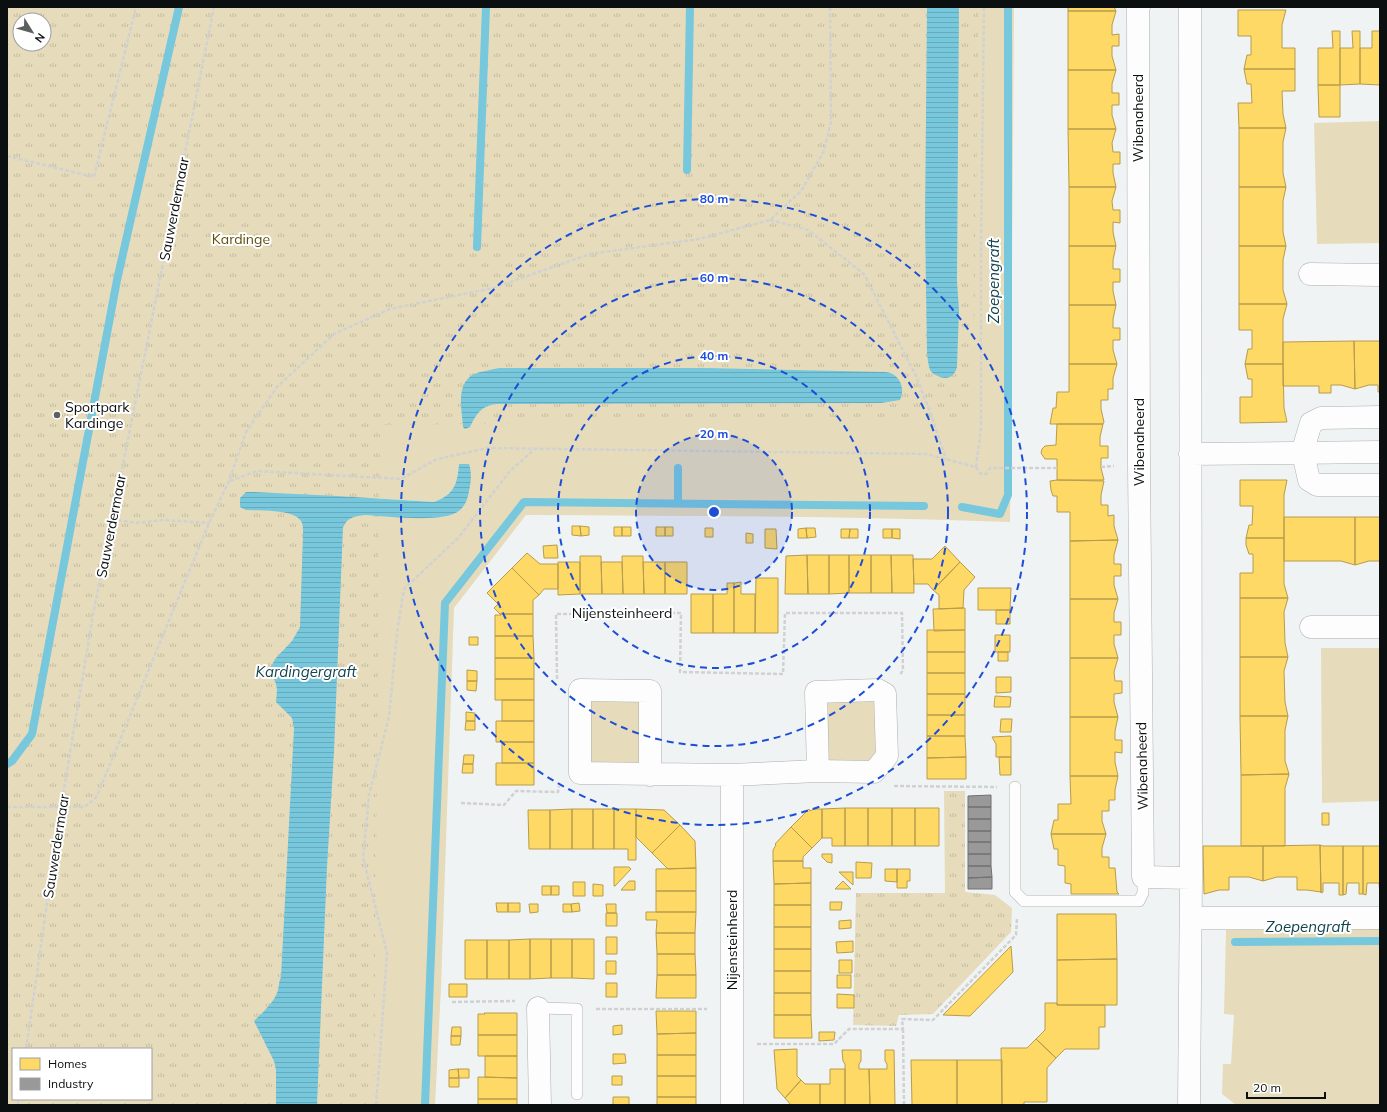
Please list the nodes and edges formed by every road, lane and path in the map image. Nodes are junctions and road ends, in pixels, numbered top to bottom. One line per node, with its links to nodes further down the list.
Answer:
1 (136, 7): 7 (path)
2 (214, 7): 21 (path, Sauwerdermaar)
3 (830, 7): 8 (path)
4 (984, 7): 17 (path)
5 (1139, 7): 36 (street, Wibenaheerd)
6 (1190, 7): 15 (street)
7 (7, 156)
8 (770, 220): 16 (path); 19 (path)
9 (1310, 274): 10 (street)
10 (1380, 274)
11 (1380, 417): 14 (street)
12 (536, 448): 16 (path); 19 (path); 49 (path)
13 (1380, 452): 14 (street)
14 (1304, 453): 15 (street); 20 (street)
15 (1190, 454): 37 (street)
16 (946, 459): 17 (path)
17 (976, 467): 18 (path)
18 (1056, 468)
19 (229, 482): 22 (path)
20 (1380, 485)
21 (112, 519): 22 (path); 35 (path, Sauwerdermaar)
22 (209, 523): 35 (path)
23 (1380, 626): 24 (street)
24 (1311, 627)
25 (557, 680): 26 (path, Nijensteinheerd)
26 (885, 694): 27 (street); 28 (street)
27 (818, 771): 28 (street); 31 (street)
28 (874, 772): 32 (path)
29 (570, 773): 30 (street); 30 (street); 33 (path)
30 (650, 775): 31 (street)
31 (732, 775): 44 (street, Nijensteinheerd)
32 (1015, 787): 38 (lane)
33 (462, 803)
34 (7, 807): 35 (path)
35 (61, 807): 47 (path, Sauwerdermaar)
36 (1143, 877): 37 (street); 38 (lane, Wibenaheerd)
37 (1191, 878): 39 (street)
38 (1021, 899): 45 (path)
39 (1191, 918): 40 (street); 55 (street)
40 (1380, 918)
41 (452, 1002): 42 (path)
42 (538, 1008): 43 (lane); 50 (street)
43 (577, 1009): 44 (path); 48 (lane)
44 (732, 1009): 46 (street, Nijensteinheerd)
45 (903, 1029): 46 (path); 52 (path)
46 (732, 1044): 51 (street, Nijensteinheerd)
47 (26, 1048)
48 (577, 1094)
49 (376, 1105)
50 (540, 1105)
51 (732, 1105)
52 (904, 1105)
53 (1172, 1105): 54 (street)
54 (1178, 1105)
55 (1189, 1105)

